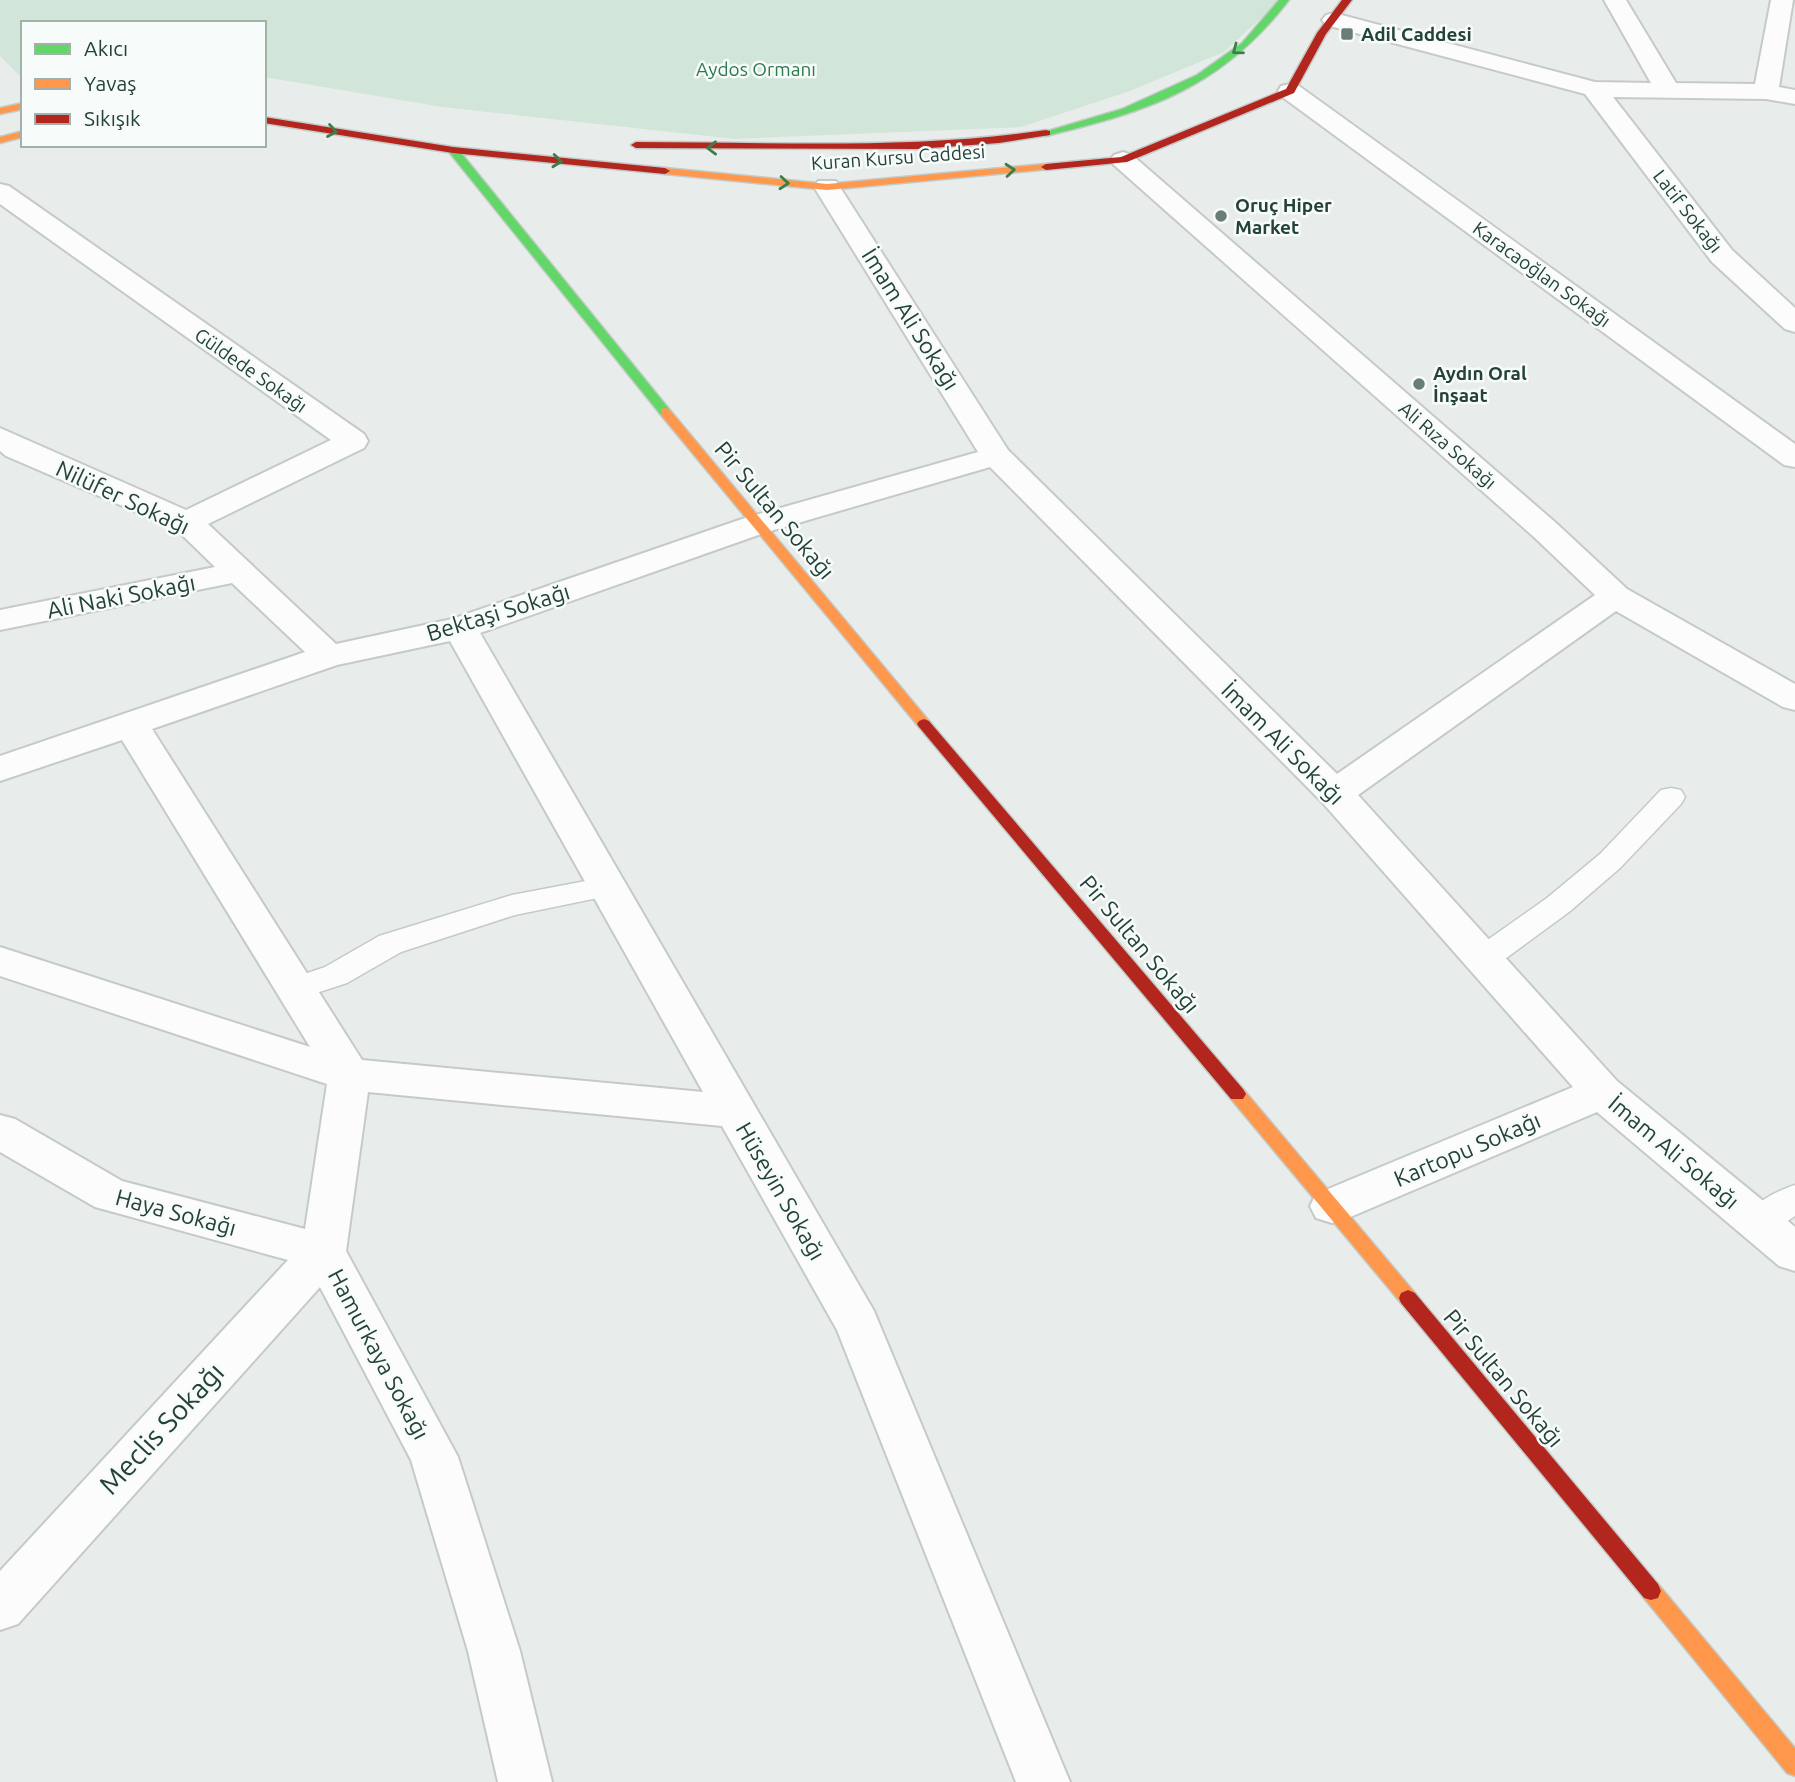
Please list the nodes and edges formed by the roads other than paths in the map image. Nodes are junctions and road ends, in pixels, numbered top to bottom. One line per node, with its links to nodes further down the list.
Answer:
1 (1284, 0): 15 (main road, Kuran Kursu Caddesi, one-way to 15)
2 (1615, 0): 6 (street)
3 (1782, 0): 8 (street)
4 (1340, 10): 5 (street); 7 (main road)
5 (1594, 89): 6 (street); 20 (street, Latif Sokağı)
6 (1667, 89): 8 (street)
7 (1290, 91): 17 (main road, Kuran Kursu Caddesi); 23 (street, Karacaoğlan Sokağı)
8 (1766, 92): 9 (street)
9 (1795, 97)
10 (21, 106): 11 (main road)
11 (0, 111)
12 (266, 120): 16 (main road, Kuran Kursu Caddesi, one-way to 16)
13 (21, 135): 14 (main road)
14 (0, 140)
15 (612, 143)
16 (453, 150): 18 (main road, Kuran Kursu Caddesi, one-way to 18); 25 (main road, Pir Sultan Sokağı)
17 (1123, 160): 18 (main road, Kuran Kursu Caddesi, one-way to 17); 27 (street, Ali Rıza Sokağı)
18 (827, 187): 22 (street, İmam Ali Sokağı)
19 (0, 192): 24 (street, Güldede Sokağı)
20 (1795, 323)
21 (6, 446): 24 (street, Nilüfer Sokağı)
22 (996, 456): 25 (street, Bektaşi Sokağı); 34 (street, İmam Ali Sokağı)
23 (1795, 458)
24 (187, 522): 26 (street, Nilüfer Sokağı)
25 (756, 524): 29 (street, Bektaşi Sokağı); 45 (main road, Pir Sultan Sokağı)
26 (242, 571): 28 (street, Ali Naki Sokağı); 30 (street, Nilüfer Sokağı)
27 (1615, 596): 31 (street, Ali Rıza Sokağı); 34 (street)
28 (0, 620)
29 (460, 628): 30 (street, Bektaşi Sokağı); 36 (street, Hüseyin Sokağı)
30 (329, 656): 32 (street, Bektaşi Sokağı)
31 (1795, 699)
32 (131, 725): 33 (street, Bektaşi Sokağı); 39 (street)
33 (0, 769)
34 (1335, 793): 37 (street, İmam Ali Sokağı)
35 (1671, 797): 37 (lane)
36 (607, 887): 39 (lane); 42 (street, Hüseyin Sokağı)
37 (1483, 959): 41 (street, İmam Ali Sokağı)
38 (0, 961): 40 (street)
39 (295, 989): 40 (street)
40 (349, 1075): 42 (street); 47 (street, Hamurkaya Sokağı)
41 (1602, 1093): 45 (street, Kartopu Sokağı); 46 (street, İmam Ali Sokağı)
42 (736, 1111): 52 (street, Hüseyin Sokağı)
43 (0, 1131): 47 (street, Haya Sokağı)
44 (1795, 1198): 46 (lane)
45 (1332, 1206): 50 (main road, Pir Sultan Sokağı)
46 (1759, 1222): 48 (street, İmam Ali Sokağı)
47 (324, 1252): 49 (street, Meclis Sokağı); 51 (street, Hamurkaya Sokağı)
48 (1795, 1253)
49 (0, 1607)
50 (1795, 1765)
51 (525, 1782)
52 (1043, 1782)

